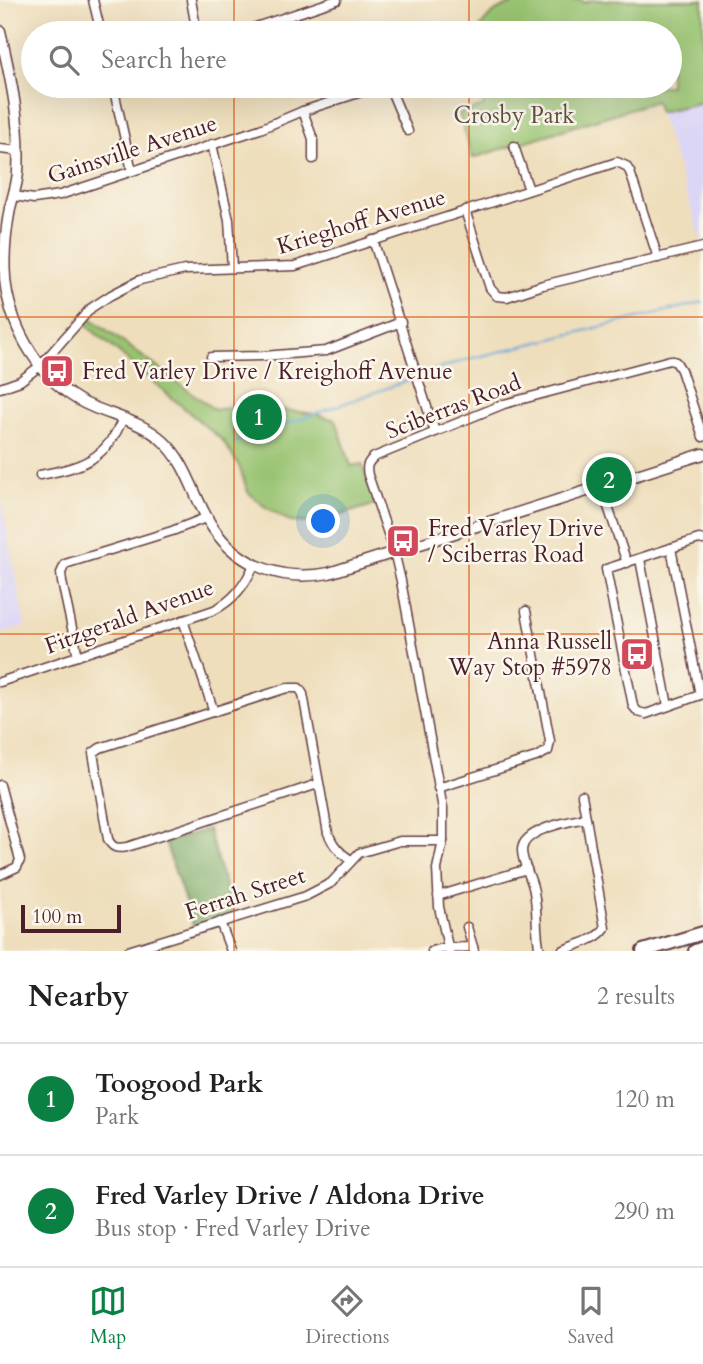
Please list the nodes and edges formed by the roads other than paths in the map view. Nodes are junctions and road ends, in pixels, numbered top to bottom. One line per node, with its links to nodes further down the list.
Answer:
1 (93, 0): 4 (street)
2 (191, 0): 5 (street)
3 (337, 0): 6 (street)
4 (98, 21)
5 (195, 21)
6 (274, 21)
7 (0, 31): 8 (street)
8 (2, 46): 17 (street)
9 (116, 98): 19 (street)
10 (343, 98): 12 (street, Gainsville Avenue)
11 (394, 98): 13 (street)
12 (303, 111): 14 (street, Gainsville Avenue); 18 (street)
13 (408, 131)
14 (212, 144): 19 (street, Gainsville Avenue); 26 (street)
15 (514, 146): 20 (street)
16 (0, 149): 17 (street)
17 (19, 151): 21 (street)
18 (313, 159)
19 (132, 171): 21 (street, Gainsville Avenue)
20 (529, 190): 22 (street, Krieghoff Avenue); 25 (street, Krieghoff Avenue)
21 (14, 196): 29 (street)
22 (465, 209): 23 (street, Krieghoff Avenue); 25 (street)
23 (373, 240): 26 (street, Krieghoff Avenue); 27 (street)
24 (703, 247): 25 (street)
25 (658, 258)
26 (232, 268): 29 (street, Krieghoff Avenue)
27 (401, 322): 28 (street); 32 (street)
28 (211, 357)
29 (40, 366): 30 (street, Krieghoff Avenue); 31 (street)
30 (0, 388)
31 (122, 418): 35 (street); 37 (street)
32 (435, 432): 33 (street, Sciberras Road); 40 (street, Sciberras Road)
33 (703, 438)
34 (703, 454): 36 (street)
35 (40, 475)
36 (601, 486): 40 (street); 42 (street)
37 (208, 517): 43 (street); 46 (street)
38 (703, 540): 39 (street)
39 (671, 548): 41 (street); 48 (street)
40 (394, 551): 43 (street); 53 (street, Sciberras Road)
41 (640, 559): 42 (street); 49 (street)
42 (627, 563): 49 (street)
43 (254, 565): 45 (street, Fitzgerald Avenue)
44 (526, 611): 53 (street)
45 (183, 620): 46 (street, Fitzgerald Avenue); 50 (street)
46 (78, 656): 47 (street, Fitzgerald Avenue)
47 (0, 682)
48 (701, 695): 49 (street)
49 (668, 706)
50 (214, 712): 51 (street); 51 (street)
51 (318, 784): 57 (street)
52 (0, 785): 59 (street)
53 (438, 788): 56 (street, Sciberras Road)
54 (582, 795): 55 (street)
55 (586, 818): 58 (street); 71 (street)
56 (443, 841): 57 (street, Ferrah Street); 60 (street, Sciberras Road)
57 (351, 860): 61 (street, Ferrah Street)
58 (527, 869): 60 (street); 70 (street)
59 (0, 875)
60 (438, 896): 64 (street, Sciberras Road)
61 (220, 922): 67 (street, Ferrah Street); 68 (street)
62 (467, 927): 66 (street)
63 (703, 933): 72 (main road)
64 (448, 948): 66 (street); 69 (street)
65 (703, 948): 73 (main road)
66 (473, 949)
67 (128, 951)
68 (231, 951)
69 (432, 951)
70 (540, 951)
71 (562, 951)
72 (643, 951)
73 (695, 951)

